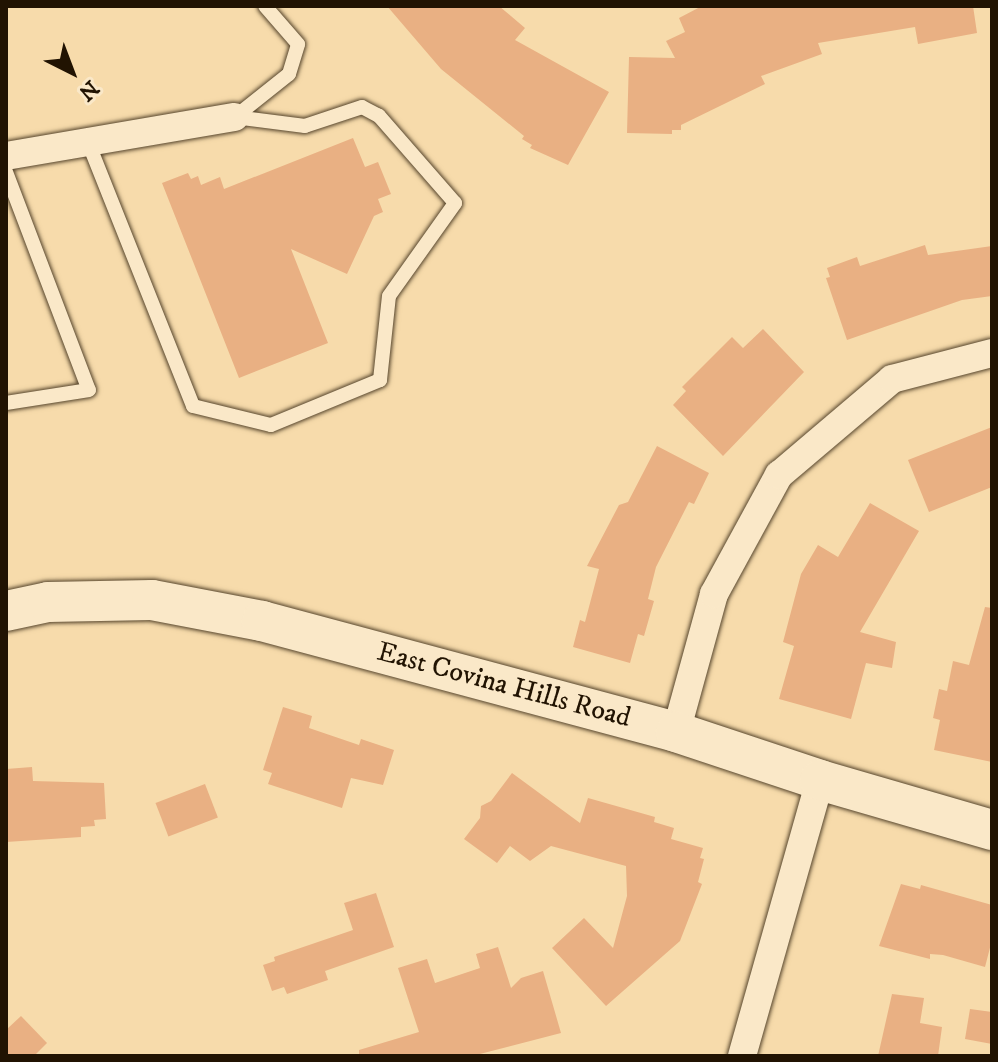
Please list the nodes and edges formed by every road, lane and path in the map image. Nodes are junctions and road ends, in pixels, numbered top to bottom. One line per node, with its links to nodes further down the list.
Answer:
1 (265, 6): 2 (lane)
2 (235, 117): 3 (street); 3 (lane)
3 (88, 142): 4 (street)
4 (6, 156)
5 (6, 172): 7 (lane)
6 (992, 353): 9 (street)
7 (6, 403)
8 (6, 611): 9 (street, East Covina Hills Road)
9 (676, 732): 10 (street, East Covina Hills Road)
10 (820, 780): 11 (street, East Covina Hills Road); 12 (street)
11 (992, 830)
12 (742, 1056)

